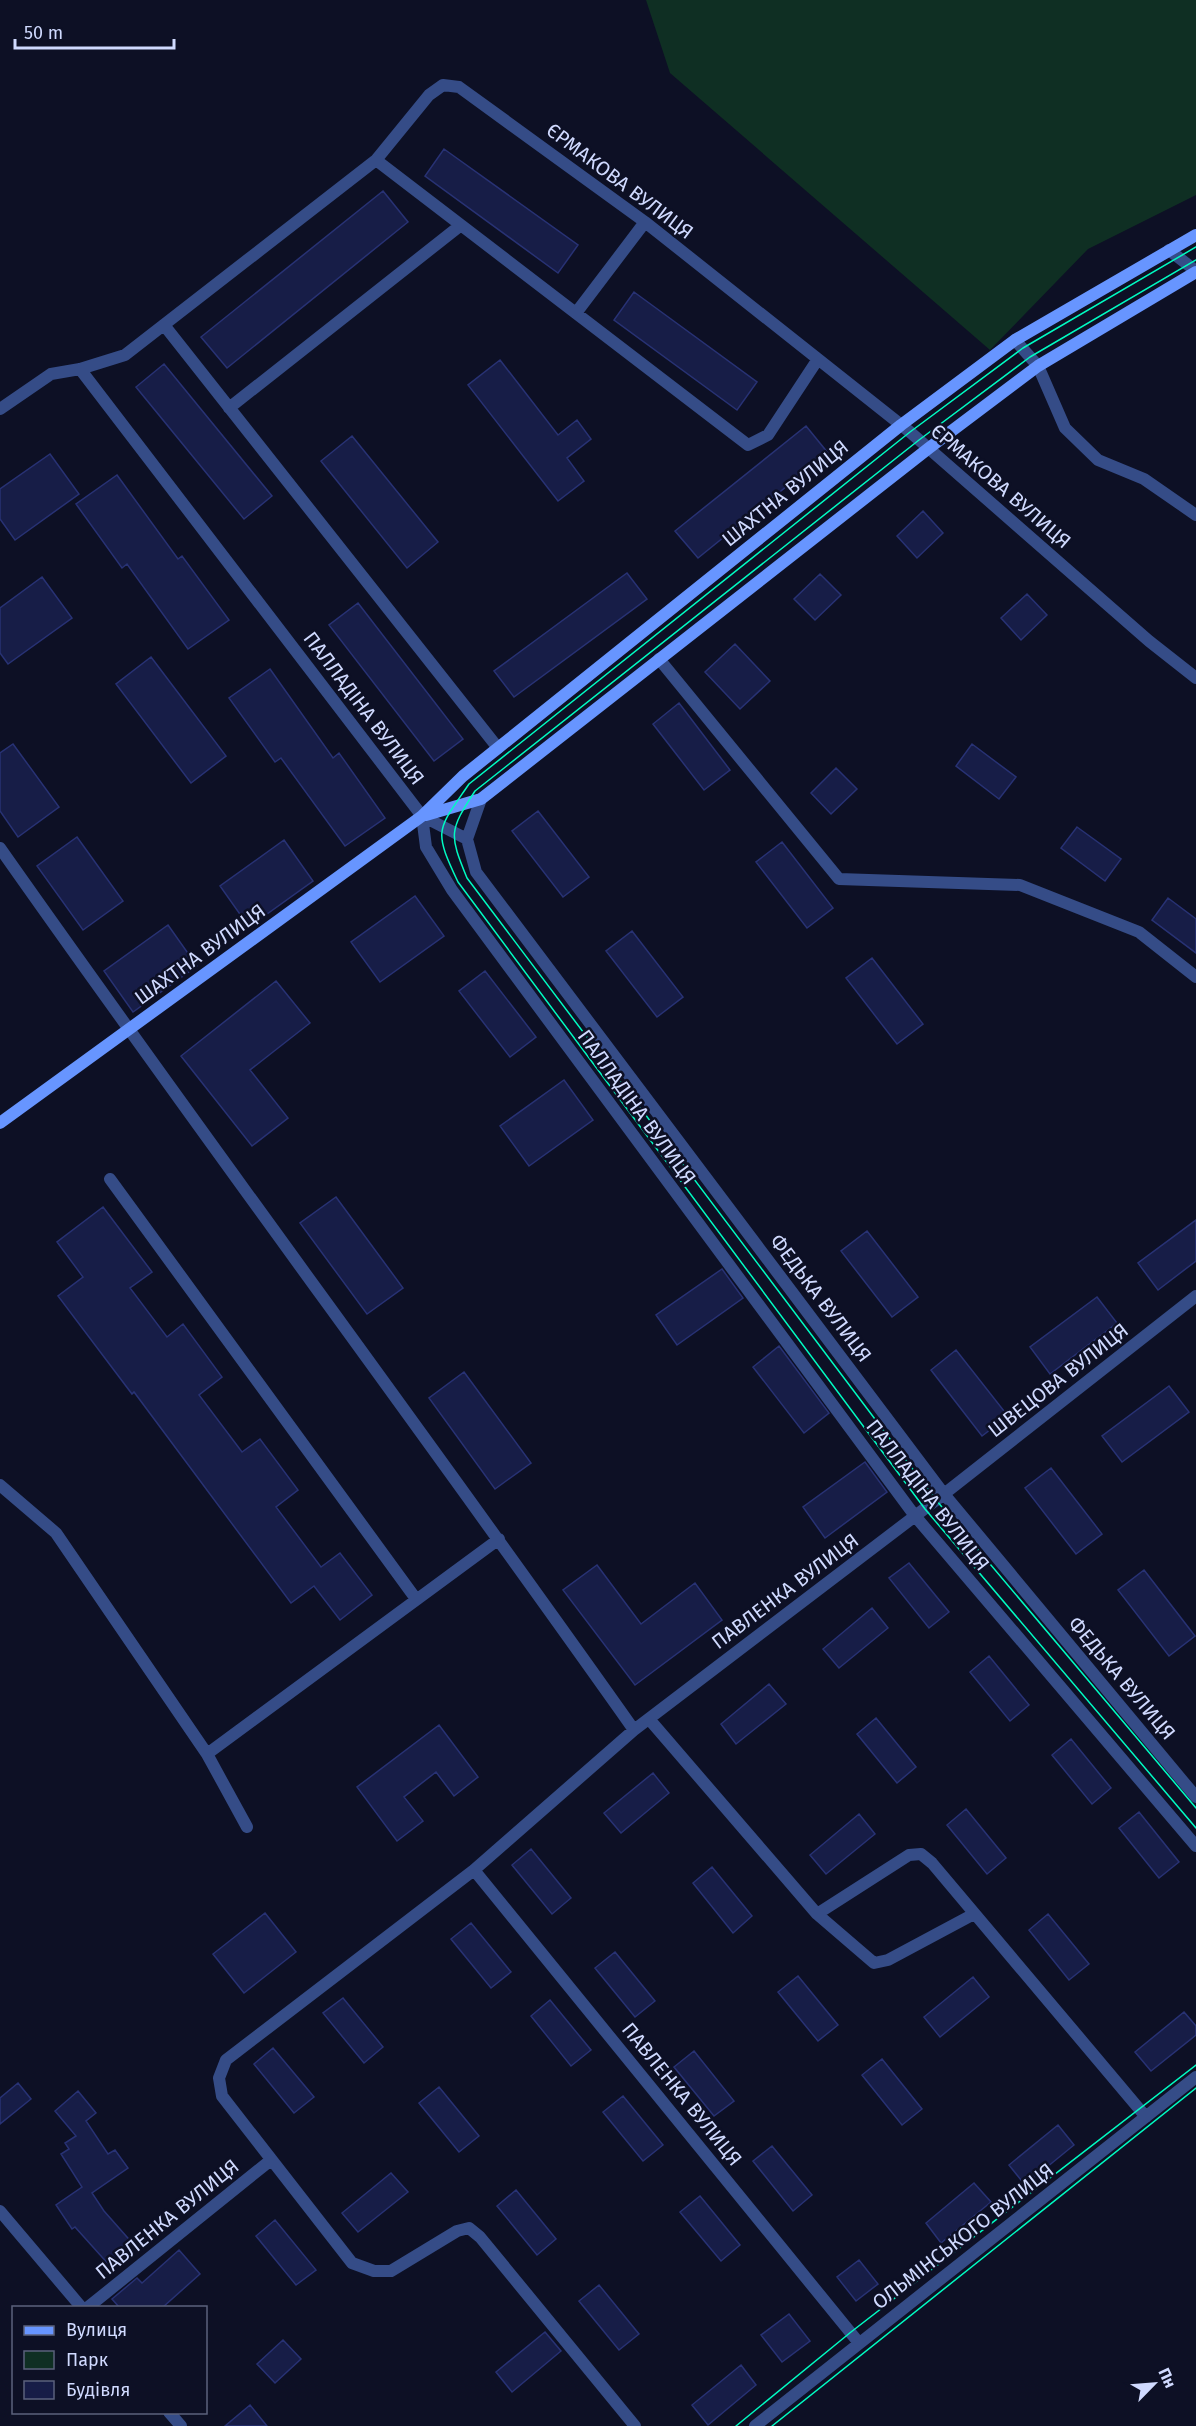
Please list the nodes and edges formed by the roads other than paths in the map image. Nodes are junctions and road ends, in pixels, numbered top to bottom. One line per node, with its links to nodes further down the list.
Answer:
1 (376, 160): 2 (street, ЄРМАКОВА ВУЛИЦЯ); 3 (street); 8 (street, ЄРМАКОВА ВУЛИЦЯ)
2 (645, 222): 7 (street); 10 (street, ЄРМАКОВА ВУЛИЦЯ)
3 (461, 225): 7 (street); 13 (street)
4 (1196, 235): 5 (main road, ШАХТНА ВУЛИЦЯ)
5 (1170, 250): 6 (street); 9 (main road, ШАХТНА ВУЛИЦЯ)
6 (1196, 271): 11 (main road, ШАХТНА ВУЛИЦЯ)
7 (576, 314): 10 (street)
8 (164, 325): 12 (street, ЄРМАКОВА ВУЛИЦЯ); 13 (street)
9 (1015, 340): 11 (street); 15 (main road, ШАХТНА ВУЛИЦЯ)
10 (818, 359): 15 (street, ЄРМАКОВА ВУЛИЦЯ)
11 (1038, 366): 16 (main road, ШАХТНА ВУЛИЦЯ); 17 (street)
12 (80, 369): 14 (street, ЄРМАКОВА ВУЛИЦЯ); 22 (street, ПАЛЛАДІНА ВУЛИЦЯ)
13 (229, 408): 20 (street)
14 (0, 409)
15 (901, 425): 16 (street, ЄРМАКОВА ВУЛИЦЯ); 20 (main road, ШАХТНА ВУЛИЦЯ)
16 (929, 448): 18 (main road, ШАХТНА ВУЛИЦЯ); 19 (street, ЄРМАКОВА ВУЛИЦЯ)
17 (1196, 515)
18 (659, 659): 21 (main road, ШАХТНА ВУЛИЦЯ); 25 (street)
19 (1196, 678)
20 (498, 748): 22 (main road, ШАХТНА ВУЛИЦЯ)
21 (481, 799): 22 (main road, ШАХТНА ВУЛИЦЯ); 23 (street)
22 (422, 816): 23 (street); 26 (main road, ШАХТНА ВУЛИЦЯ); 32 (street, ПАЛЛАДІНА ВУЛИЦЯ)
23 (467, 839): 31 (street, ФЕДЬКА ВУЛИЦЯ)
24 (0, 848): 26 (street)
25 (1196, 977)
26 (129, 1031): 27 (main road, ШАХТНА ВУЛИЦЯ); 33 (street)
27 (0, 1123)
28 (110, 1179): 34 (street)
29 (1196, 1296): 31 (street, ШВЕЦОВА ВУЛИЦЯ)
30 (0, 1485): 37 (street)
31 (944, 1494): 32 (street, ПАВЛЕНКА ВУЛИЦЯ); 38 (street, ФЕДЬКА ВУЛИЦЯ)
32 (915, 1516): 35 (street, ПАВЛЕНКА ВУЛИЦЯ); 40 (street, ПАЛЛАДІНА ВУЛИЦЯ)
33 (499, 1539): 34 (street); 36 (street)
34 (416, 1599): 37 (street)
35 (649, 1719): 36 (street, ПАВЛЕНКА ВУЛИЦЯ); 42 (street)
36 (634, 1730): 41 (street, ПАВЛЕНКА ВУЛИЦЯ)
37 (207, 1754): 39 (street)
38 (1196, 1797)
39 (247, 1827)
40 (1196, 1846)
41 (474, 1870): 46 (street, ПАВЛЕНКА ВУЛИЦЯ); 50 (street, ПАВЛЕНКА ВУЛИЦЯ)
42 (817, 1914): 43 (street); 43 (street)
43 (974, 1914): 45 (street)
44 (1196, 2077): 45 (street, ОЛЬМІНСЬКОГО ВУЛИЦЯ)
45 (1146, 2117): 50 (street, ОЛЬМІНСЬКОГО ВУЛИЦЯ)
46 (271, 2160): 49 (street, ПАВЛЕНКА ВУЛИЦЯ); 53 (street, ПАВЛЕНКА ВУЛИЦЯ)
47 (0, 2211): 48 (street)
48 (81, 2306)
49 (88, 2306)
50 (859, 2343): 54 (street, ОЛЬМІНСЬКОГО ВУЛИЦЯ)
51 (171, 2414): 52 (street)
52 (181, 2426)
53 (635, 2426)
54 (755, 2426)

